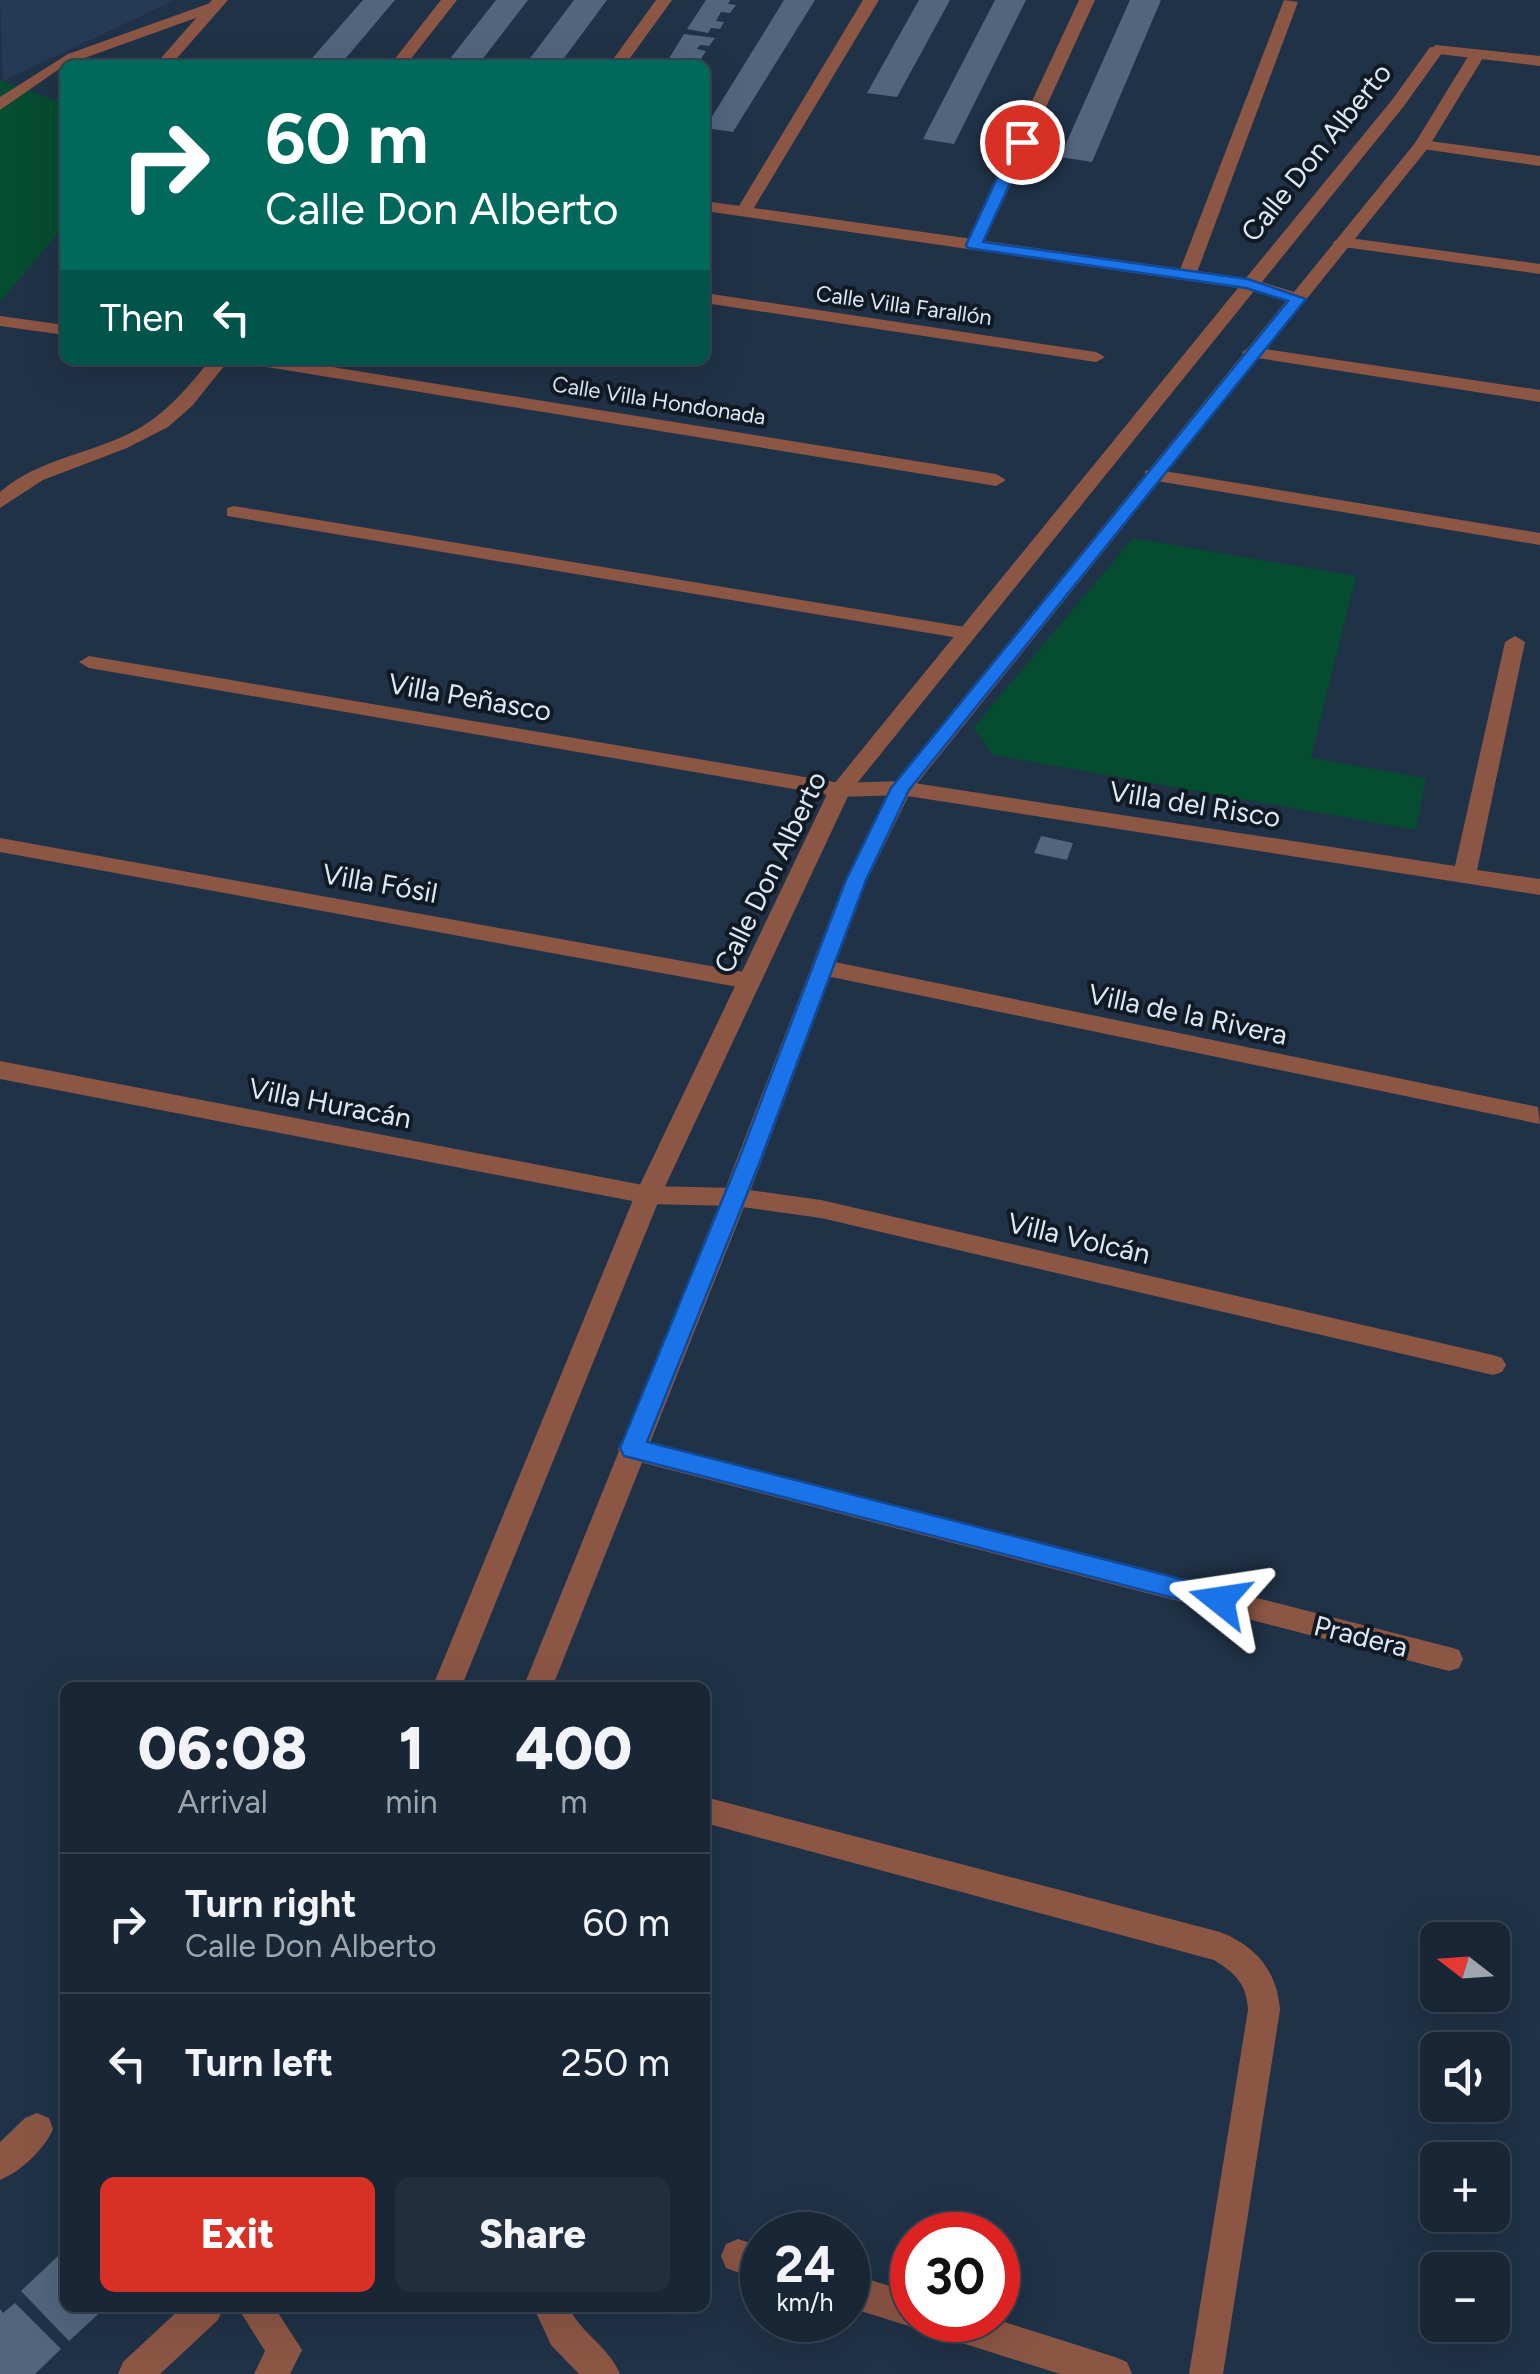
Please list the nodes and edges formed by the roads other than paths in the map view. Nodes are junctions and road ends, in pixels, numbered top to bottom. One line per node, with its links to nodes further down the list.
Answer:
1 (449, 0): 10 (street)
2 (664, 0): 11 (street)
3 (870, 0): 18 (street)
4 (1086, 0): 20 (street)
5 (1290, 2): 22 (street)
6 (216, 4): 8 (street); 9 (street)
7 (1478, 54): 12 (street); 15 (street); 23 (street, Calle Don Alberto)
8 (73, 60)
9 (167, 60)
10 (402, 60)
11 (621, 60)
12 (1540, 61)
13 (60, 66): 14 (street)
14 (0, 105)
15 (1422, 145): 16 (street); 19 (street)
16 (1540, 161)
17 (710, 207): 18 (street)
18 (744, 211): 20 (street)
19 (1342, 242): 21 (street); 25 (street)
20 (974, 245): 22 (street)
21 (1540, 269)
22 (1186, 275): 23 (street)
23 (1248, 284): 25 (street); 40 (street, Calle Don Alberto)
24 (710, 299): 29 (street, Calle Villa Farallón)
25 (1298, 299): 28 (street)
26 (0, 321): 27 (street)
27 (60, 329)
28 (1251, 352): 32 (street); 34 (street)
29 (1096, 356)
30 (215, 365): 35 (street)
31 (286, 365): 36 (street, Calle Villa Hondonada)
32 (1540, 396)
33 (0, 475): 35 (street)
34 (1152, 475): 39 (street); 43 (street)
35 (24, 479): 37 (street)
36 (996, 480)
37 (0, 502)
38 (234, 512): 40 (street)
39 (1540, 540)
40 (965, 634): 44 (street, Calle Don Alberto)
41 (1515, 642): 46 (street)
42 (89, 662): 44 (street, Villa Peñasco)
43 (900, 788): 44 (street, Villa del Risco); 46 (street, Villa del Risco); 48 (street)
44 (840, 790): 49 (street, Calle Don Alberto)
45 (0, 845): 49 (street, Villa Fósil)
46 (1464, 876): 47 (street, Villa del Risco)
47 (1540, 887)
48 (825, 968): 51 (street, Villa de la Rivera); 53 (street)
49 (749, 982): 52 (street, Calle Don Alberto)
50 (0, 1070): 52 (street, Villa Huracán)
51 (1538, 1116)
52 (648, 1195): 53 (street, Villa Volcán); 57 (street, Calle Don Alberto)
53 (735, 1197): 54 (street, Villa Volcán); 55 (street)
54 (1493, 1366)
55 (632, 1448): 56 (street, Pradera); 58 (street)
56 (1450, 1659)
57 (448, 1682)
58 (540, 1682)
59 (710, 1811): 70 (street)
60 (37, 2129): 61 (street)
61 (0, 2164)
62 (202, 2312): 66 (street)
63 (258, 2312): 67 (street)
64 (553, 2312): 68 (street)
65 (1013, 2342): 69 (street)
66 (135, 2374)
67 (271, 2374)
68 (604, 2374)
69 (1115, 2374)
70 (1206, 2374)

